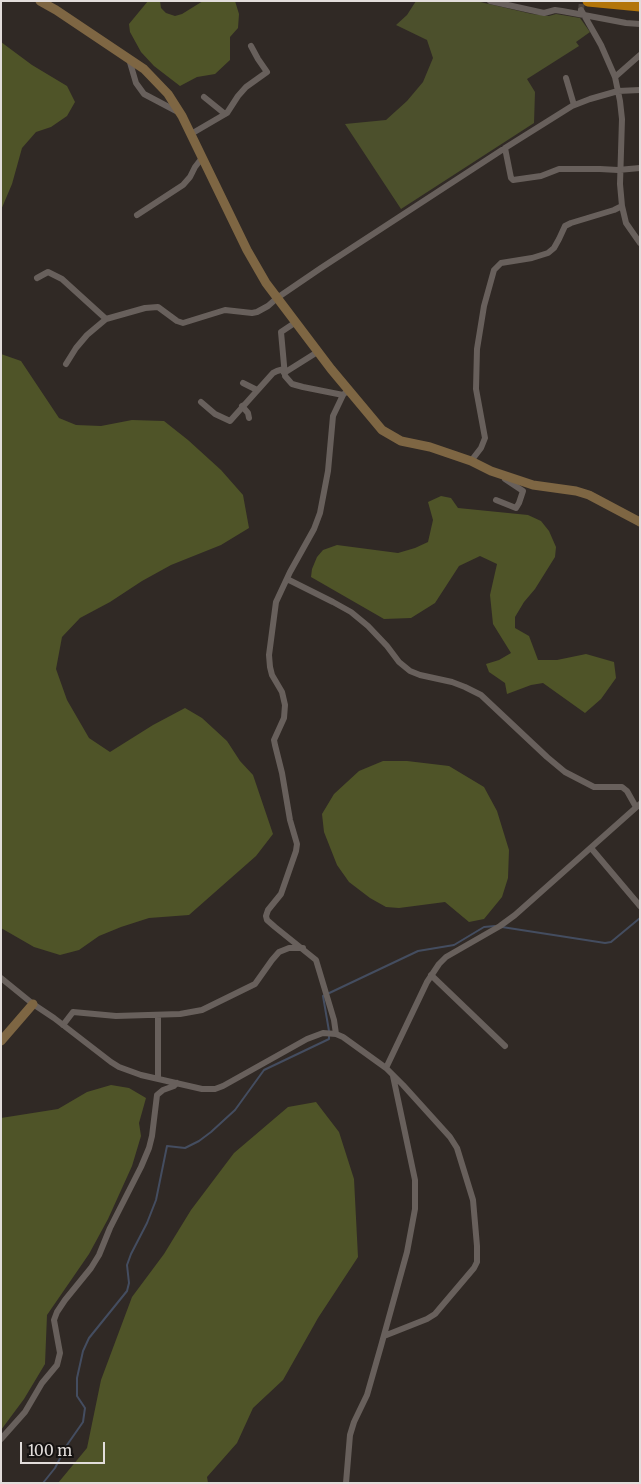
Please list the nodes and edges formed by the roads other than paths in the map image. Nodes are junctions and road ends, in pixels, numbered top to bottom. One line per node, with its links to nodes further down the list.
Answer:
1 (40, 1): 3 (street)
2 (490, 1): 5 (street)
3 (57, 6): 9 (street)
4 (640, 6): 5 (highway)
5 (588, 7): 6 (street); 11 (street)
6 (640, 24)
7 (251, 46): 17 (street)
8 (640, 55): 11 (street)
9 (129, 59): 16 (street); 16 (street)
10 (566, 78): 15 (street)
11 (615, 78): 13 (street)
12 (640, 90): 13 (street)
13 (618, 91): 15 (street); 22 (street)
14 (204, 98): 17 (street)
15 (574, 105): 19 (street)
16 (181, 114): 18 (street)
17 (225, 114): 18 (street)
18 (191, 134): 20 (street)
19 (505, 148): 22 (street); 27 (street)
20 (202, 158): 24 (street); 27 (street)
21 (640, 168): 22 (street)
22 (621, 170): 23 (street)
23 (622, 206): 25 (street); 39 (street)
24 (137, 215)
25 (640, 243)
26 (37, 278): 28 (street)
27 (277, 298): 28 (street); 29 (street)
28 (106, 319): 31 (street)
29 (296, 322): 30 (street); 32 (street)
30 (319, 351): 32 (street); 35 (street)
31 (66, 364)
32 (284, 371): 34 (street); 35 (street)
33 (243, 383): 34 (street)
34 (257, 390): 37 (street)
35 (346, 392): 39 (street); 43 (street)
36 (201, 402): 37 (street)
37 (242, 406): 38 (street)
38 (249, 418)
39 (471, 461): 40 (street)
40 (502, 474): 41 (street); 42 (street)
41 (496, 500)
42 (640, 522)
43 (287, 579): 44 (street); 47 (street)
44 (638, 806): 45 (street)
45 (590, 848): 46 (street); 48 (street)
46 (640, 906)
47 (303, 948): 51 (street); 53 (street)
48 (431, 975): 55 (street); 56 (street)
49 (1, 978): 50 (street)
50 (33, 1004): 52 (street); 54 (street)
51 (158, 1015): 52 (street); 58 (street)
52 (63, 1025): 58 (street)
53 (336, 1034): 56 (street); 59 (street)
54 (1, 1041)
55 (505, 1046)
56 (386, 1068): 57 (street)
57 (393, 1076): 60 (street); 60 (street)
58 (158, 1079): 59 (street)
59 (177, 1083): 61 (street)
60 (384, 1336): 62 (street)
61 (1, 1439)
62 (346, 1483)

